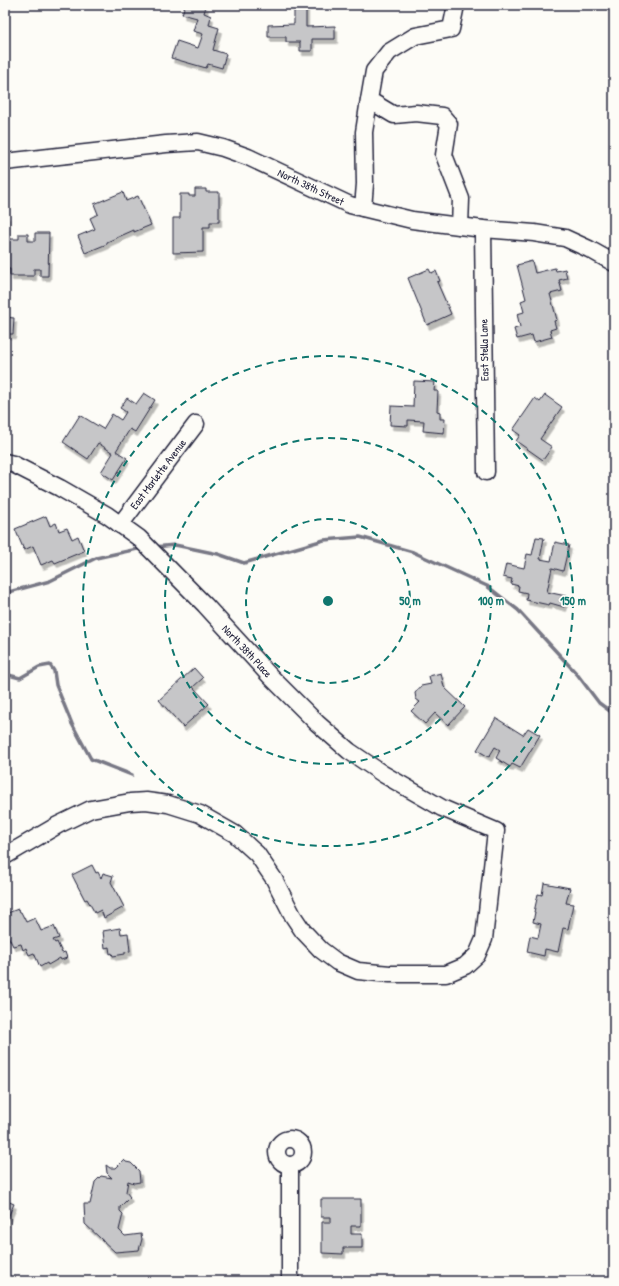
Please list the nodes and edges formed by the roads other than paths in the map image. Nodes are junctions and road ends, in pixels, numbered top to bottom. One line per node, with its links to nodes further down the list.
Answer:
1 (456, 5): 2 (street)
2 (369, 100): 4 (street); 5 (street)
3 (5, 162): 4 (street, North 38th Street)
4 (363, 208): 5 (street, North 38th Street)
5 (460, 226): 6 (street, North 38th Street)
6 (483, 229): 7 (street, North 38th Street); 10 (street, East Stella Lane)
7 (614, 263)
8 (196, 424): 11 (street, East Marlette Avenue)
9 (5, 462): 11 (street, North 38th Place)
10 (486, 472)
11 (120, 525): 12 (street, North 38th Place)
12 (5, 856)
13 (290, 1165): 14 (street)
14 (290, 1281)

